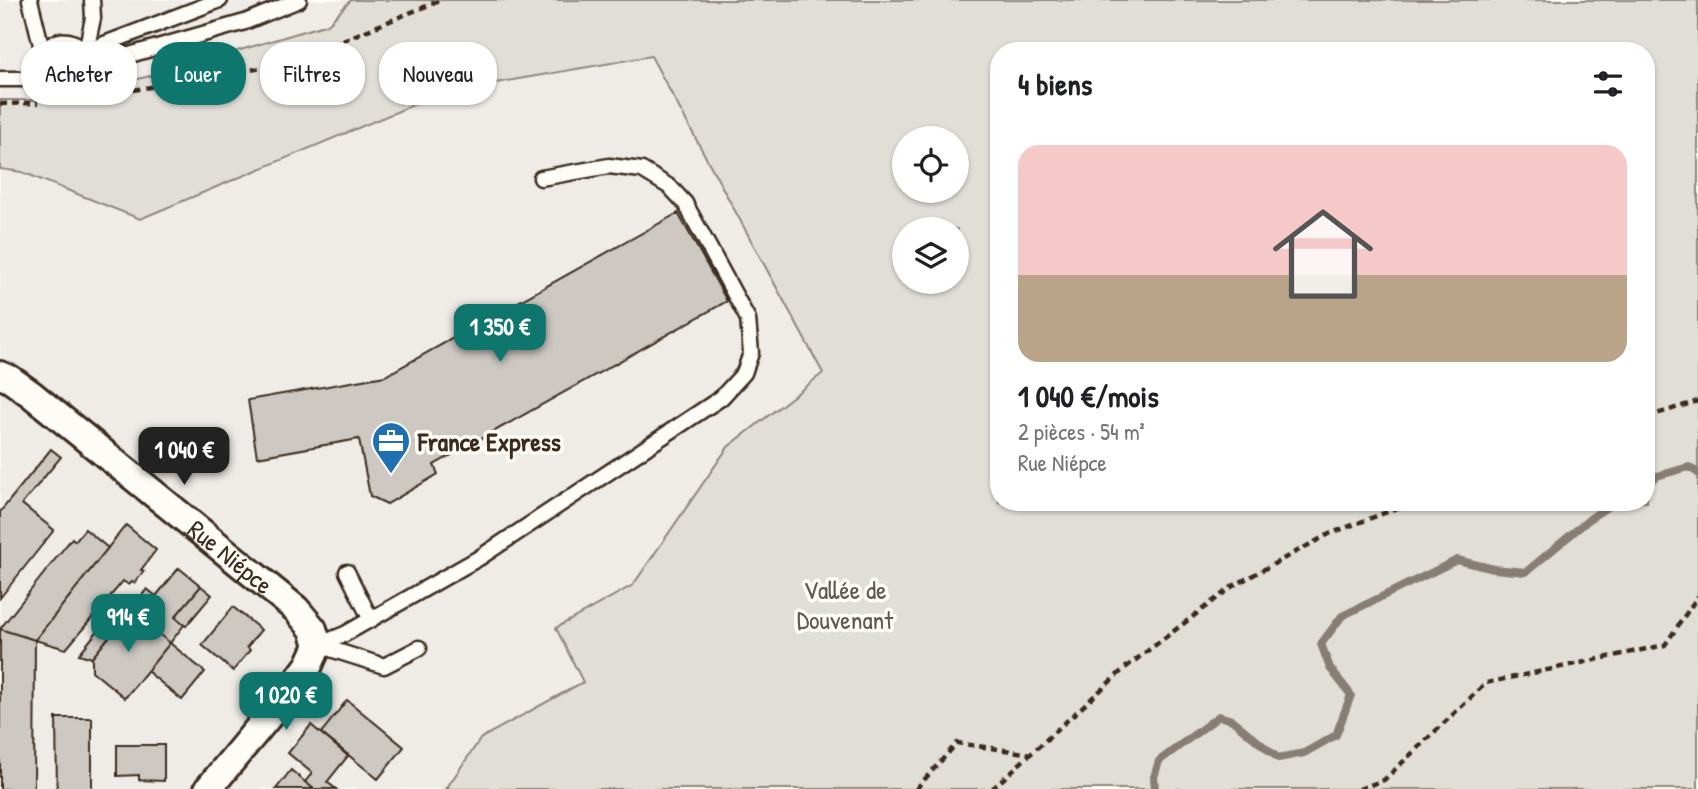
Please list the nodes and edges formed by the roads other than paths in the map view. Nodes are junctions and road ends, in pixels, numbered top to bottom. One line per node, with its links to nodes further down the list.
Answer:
1 (30, 0): 5 (lane)
2 (92, 0): 6 (lane)
3 (220, 0): 7 (lane)
4 (299, 0): 8 (lane)
5 (40, 42)
6 (88, 42)
7 (110, 42)
8 (137, 53)
9 (0, 79): 10 (lane)
10 (21, 79)
11 (541, 178): 14 (lane)
12 (0, 375): 15 (street, Rue Niépce)
13 (347, 572): 14 (lane)
14 (372, 620): 15 (lane)
15 (318, 645): 16 (lane); 17 (street)
16 (419, 648)
17 (208, 789)

